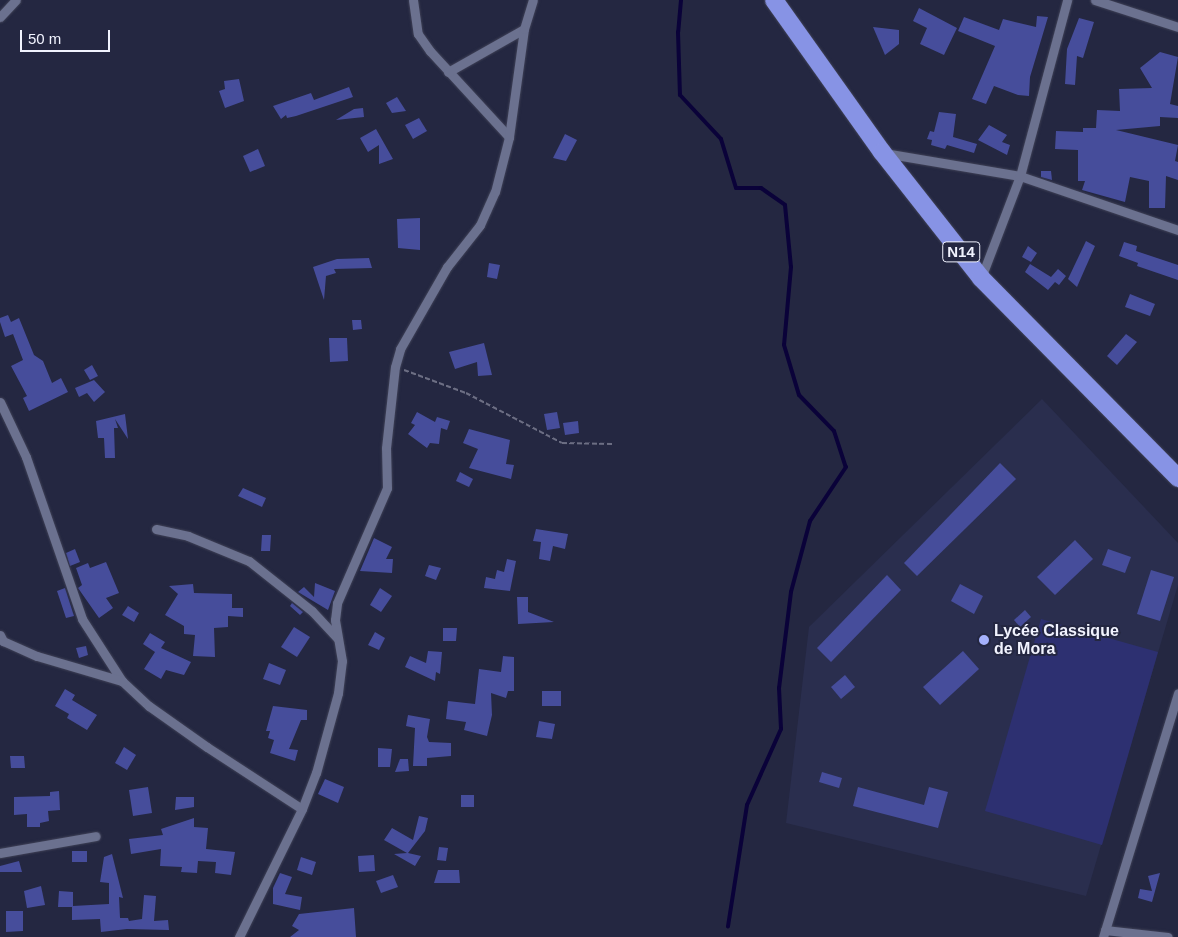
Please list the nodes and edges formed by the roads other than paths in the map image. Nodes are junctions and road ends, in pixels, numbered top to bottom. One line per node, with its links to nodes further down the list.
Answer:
1 (16, 0): 7 (street)
2 (413, 0): 10 (street)
3 (533, 0): 9 (street)
4 (774, 0): 12 (highway, N14)
5 (1066, 0): 13 (street)
6 (1095, 0): 8 (street)
7 (0, 17)
8 (1178, 27)
9 (524, 29): 10 (street); 11 (street)
10 (448, 72): 11 (street)
11 (509, 137): 20 (street)
12 (882, 152): 13 (street); 15 (highway, N14)
13 (1020, 176): 14 (street); 15 (street)
14 (1178, 230)
15 (981, 278): 17 (highway, N14)
16 (0, 402): 21 (street)
17 (1178, 478)
18 (156, 529): 20 (street)
19 (0, 635): 21 (street)
20 (338, 640): 23 (street)
21 (122, 681): 23 (street)
22 (1178, 693): 26 (street)
23 (302, 808): 27 (street)
24 (96, 836): 25 (street)
25 (0, 853)
26 (1104, 933): 28 (street)
27 (239, 937)
28 (1168, 937)

